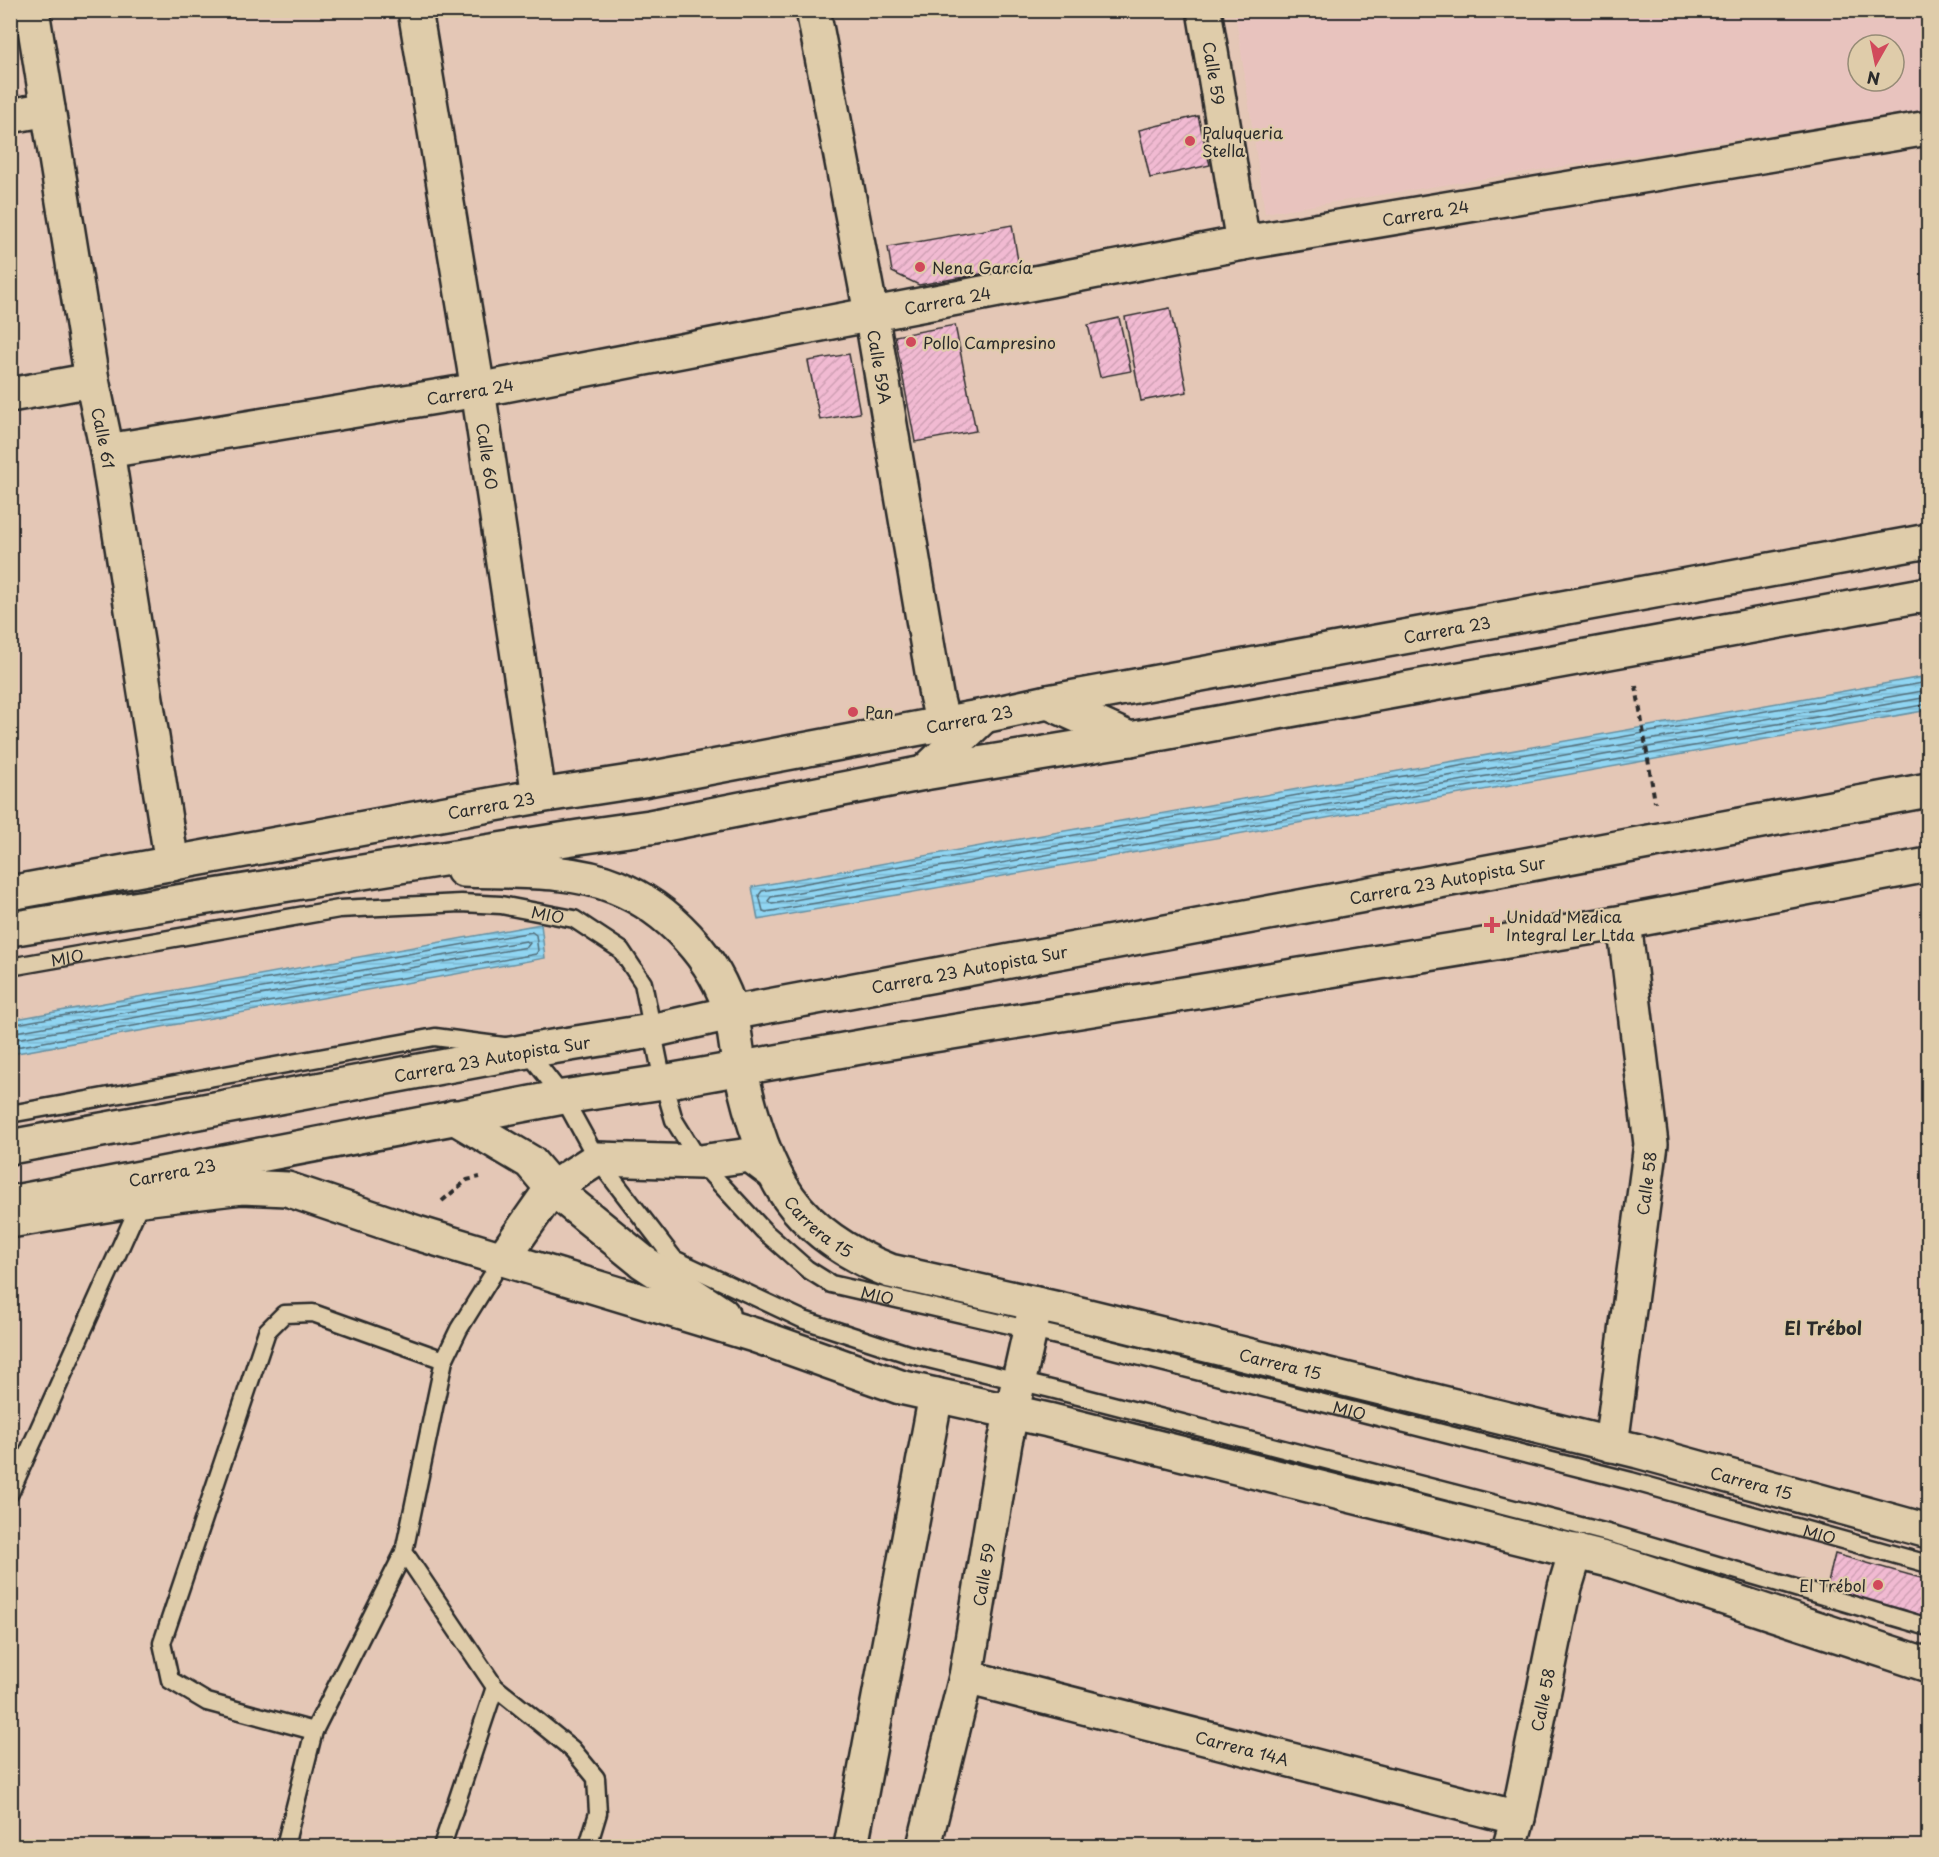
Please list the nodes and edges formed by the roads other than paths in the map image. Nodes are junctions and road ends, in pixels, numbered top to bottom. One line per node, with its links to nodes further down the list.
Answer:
1 (32, 10): 5 (street, Calle 61)
2 (415, 10): 11 (street, Calle 60)
3 (813, 10): 9 (street, Calle 59A)
4 (1204, 10): 8 (street, Calle 59)
5 (48, 109): 6 (street); 10 (street, Calle 61)
6 (10, 116)
7 (1929, 128): 8 (street, Carrera 24)
8 (1243, 243): 9 (street, Carrera 24)
9 (871, 313): 11 (street, Carrera 24); 18 (street, Calle 59A)
10 (92, 380): 12 (street); 13 (street, Calle 61)
11 (478, 390): 13 (street, Carrera 24); 22 (street, Calle 60)
12 (10, 395)
13 (107, 451): 23 (street, Calle 61)
14 (1929, 541): 16 (street, Carrera 23)
15 (1929, 594): 19 (street)
16 (1048, 702): 17 (street, Carrera 23); 19 (street)
17 (984, 716): 18 (street, Carrera 23); 20 (street)
18 (943, 724): 22 (street, Carrera 23)
19 (1130, 739): 20 (street)
20 (924, 773): 25 (street)
21 (1929, 790): 30 (street, Carrera 23 Autopista Sur)
22 (539, 796): 23 (street, Carrera 23)
23 (172, 864): 26 (street, Carrera 23)
24 (1929, 865): 27 (street, Carrera 23)
25 (400, 867): 28 (street); 30 (street, Carrera 15)
26 (10, 893)
27 (1623, 922): 33 (street, Carrera 23); 52 (street, Calle 58)
28 (10, 930)
29 (10, 967): 31 (lane, MIO)
30 (731, 1013): 31 (street, Carrera 23 Autopista Sur); 33 (street, Carrera 15)
31 (651, 1031): 32 (street, Carrera 23 Autopista Sur); 34 (lane, MIO)
32 (527, 1051): 35 (lane); 36 (lane); 38 (street, Carrera 23 Autopista Sur)
33 (740, 1067): 34 (street, Carrera 23); 41 (street, Carrera 15)
34 (663, 1082): 35 (street, Carrera 23); 40 (lane, MIO)
35 (563, 1096): 37 (street, Carrera 23); 39 (lane)
36 (10, 1114)
37 (454, 1117): 42 (street); 44 (street, Carrera 23)
38 (10, 1147)
39 (597, 1159): 40 (street); 42 (street); 51 (lane)
40 (700, 1162): 41 (street); 47 (lane, MIO)
41 (774, 1173): 47 (street, Carrera 15)
42 (552, 1188): 46 (street); 48 (street)
43 (142, 1199): 45 (street); 46 (street); 53 (lane)
44 (10, 1203)
45 (10, 1221)
46 (503, 1258): 48 (street); 49 (lane)
47 (1033, 1317): 51 (street, Calle 59); 52 (street, Carrera 15); 57 (lane, MIO)
48 (754, 1335): 50 (street)
49 (444, 1360): 56 (lane); 62 (lane)
50 (936, 1395): 51 (street); 67 (street)
51 (1016, 1397): 55 (street); 58 (lane); 60 (street, Calle 59)
52 (1611, 1445): 54 (street, Carrera 15)
53 (10, 1493)
54 (1929, 1531)
55 (1576, 1551): 59 (street); 63 (street, Calle 58)
56 (404, 1552): 61 (lane); 62 (lane)
57 (1929, 1564)
58 (1929, 1627)
59 (1929, 1665)
60 (966, 1677): 63 (street, Carrera 14A); 68 (street, Calle 59)
61 (495, 1688): 65 (lane); 66 (lane)
62 (314, 1731): 64 (lane)
63 (1514, 1832)
64 (285, 1846)
65 (442, 1846)
66 (588, 1846)
67 (851, 1846)
68 (924, 1846)

